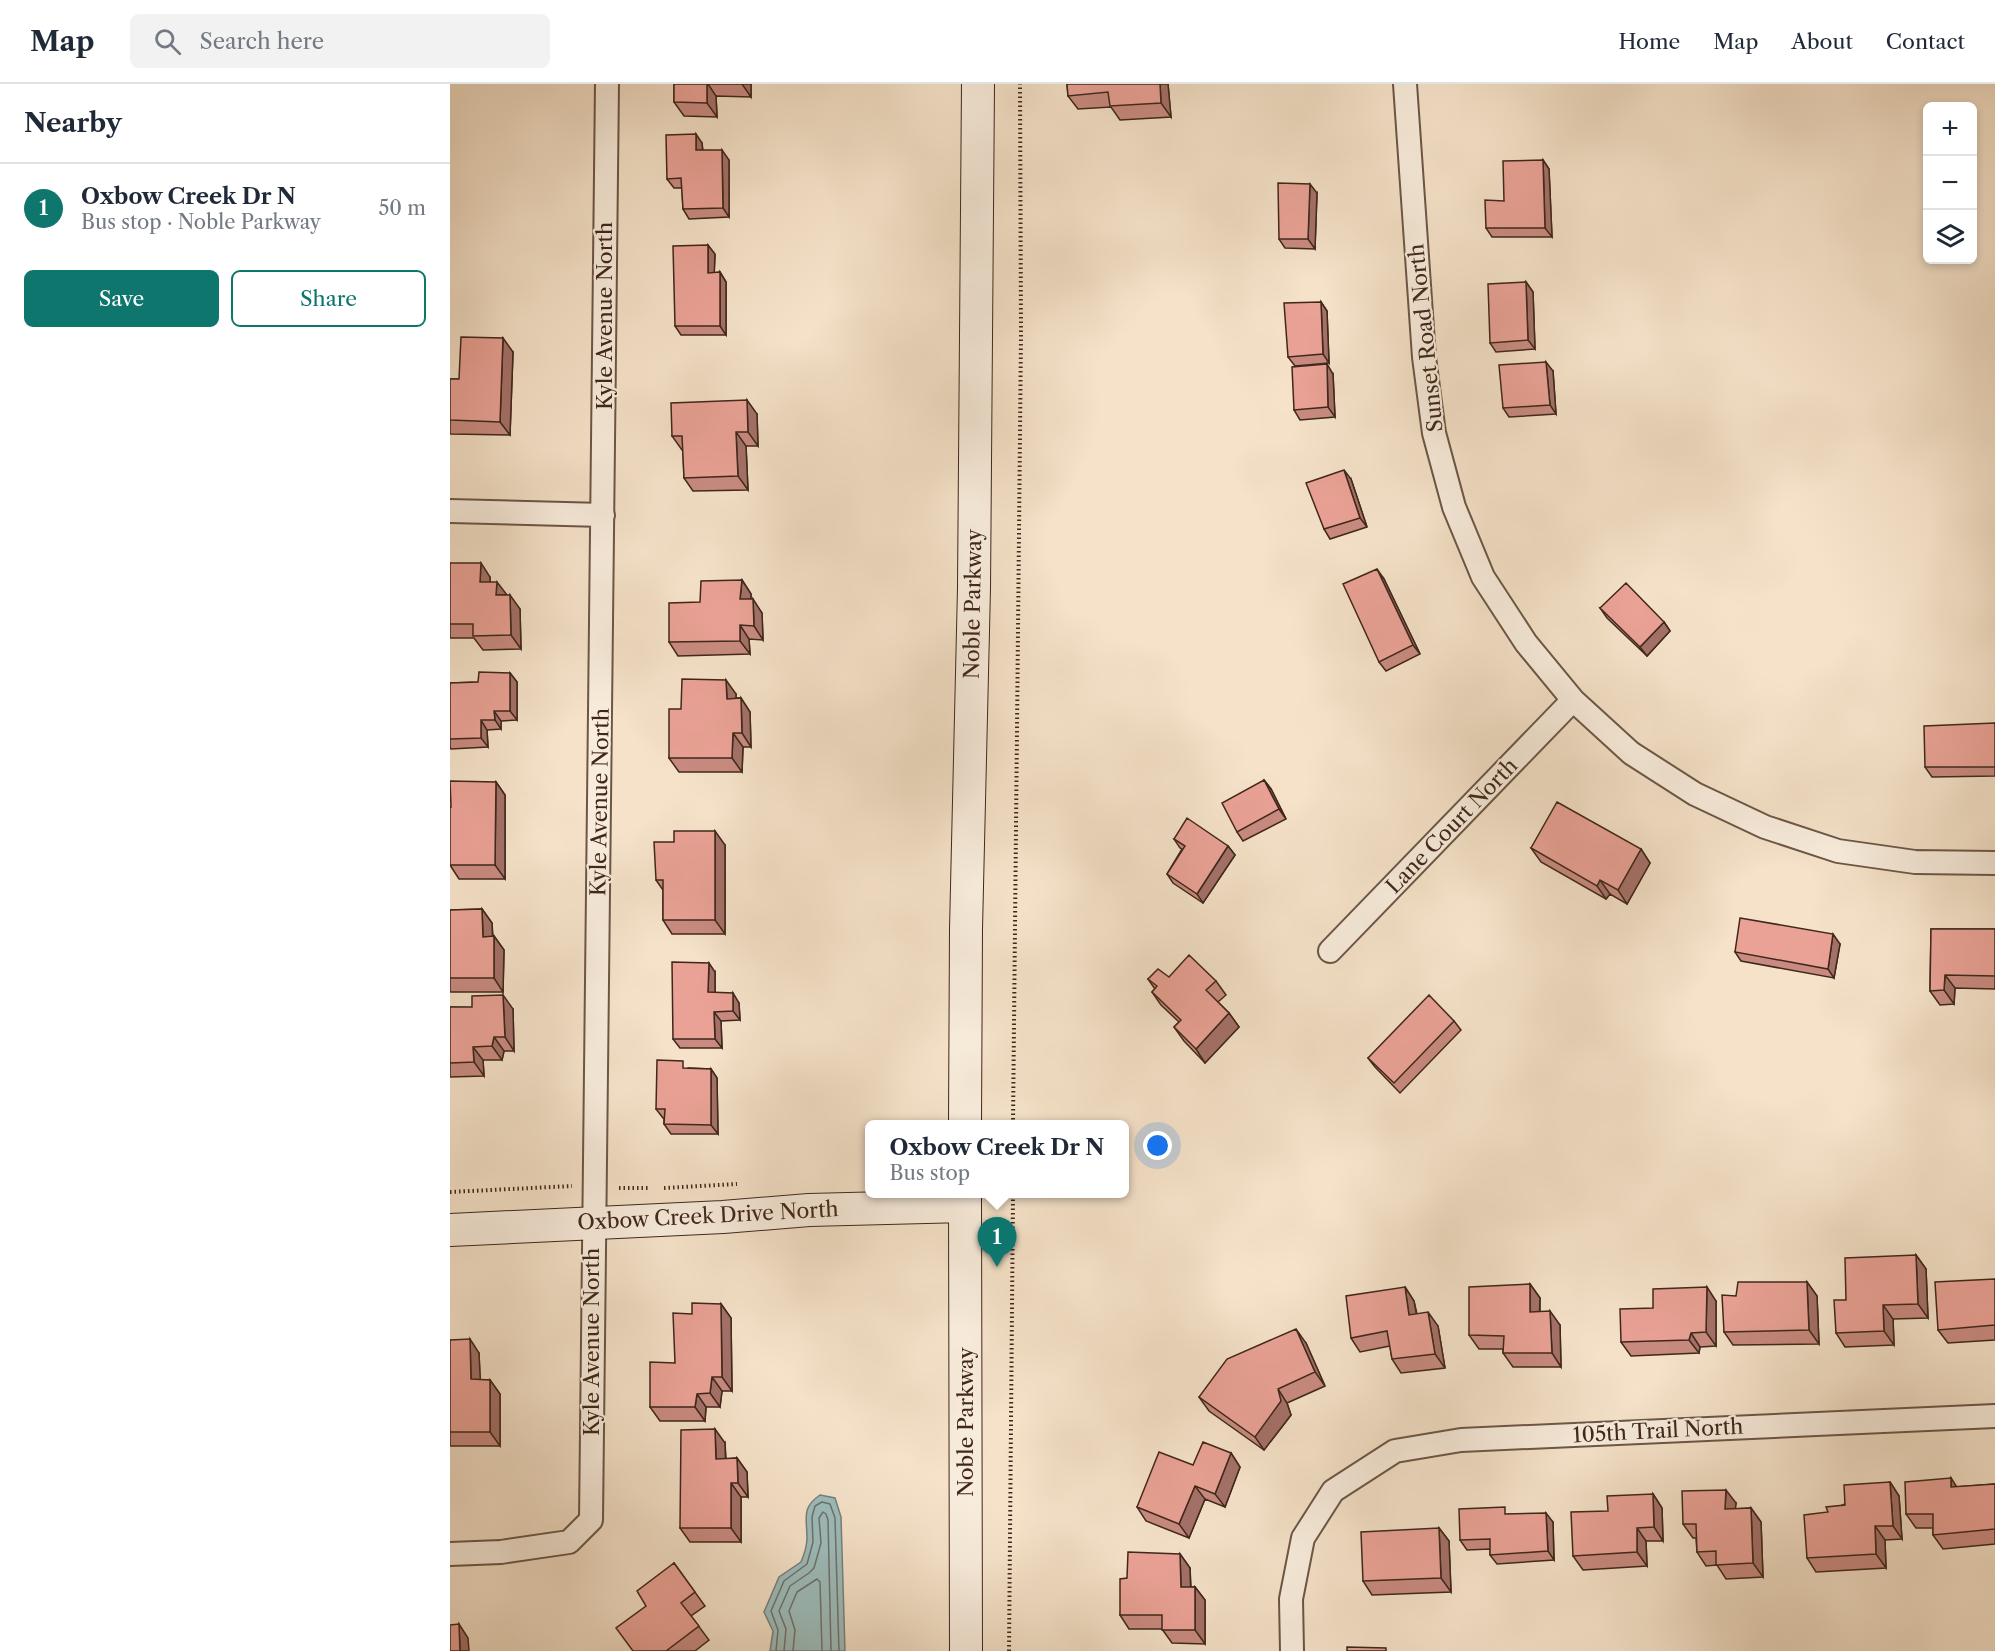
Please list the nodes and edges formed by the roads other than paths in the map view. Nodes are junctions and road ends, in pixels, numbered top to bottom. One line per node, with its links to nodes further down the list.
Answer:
1 (607, 84): 5 (street, Kyle Avenue North)
2 (978, 84): 9 (main road, Noble Parkway)
3 (1405, 84): 6 (street, Sunset Road North)
4 (450, 511): 5 (street)
5 (603, 515): 11 (street, Kyle Avenue North)
6 (1573, 700): 7 (street, Sunset Road North); 8 (street, Lane Court North)
7 (1995, 863)
8 (1330, 951)
9 (965, 1120)
10 (965, 1200): 11 (main road, Oxbow Creek Drive North); 15 (main road, Noble Parkway)
11 (593, 1222): 12 (main road, Oxbow Creek Drive North); 14 (street, Kyle Avenue North)
12 (450, 1230)
13 (1995, 1416): 16 (street, 105th Trail North)
14 (450, 1554)
15 (966, 1651)
16 (1292, 1651)

